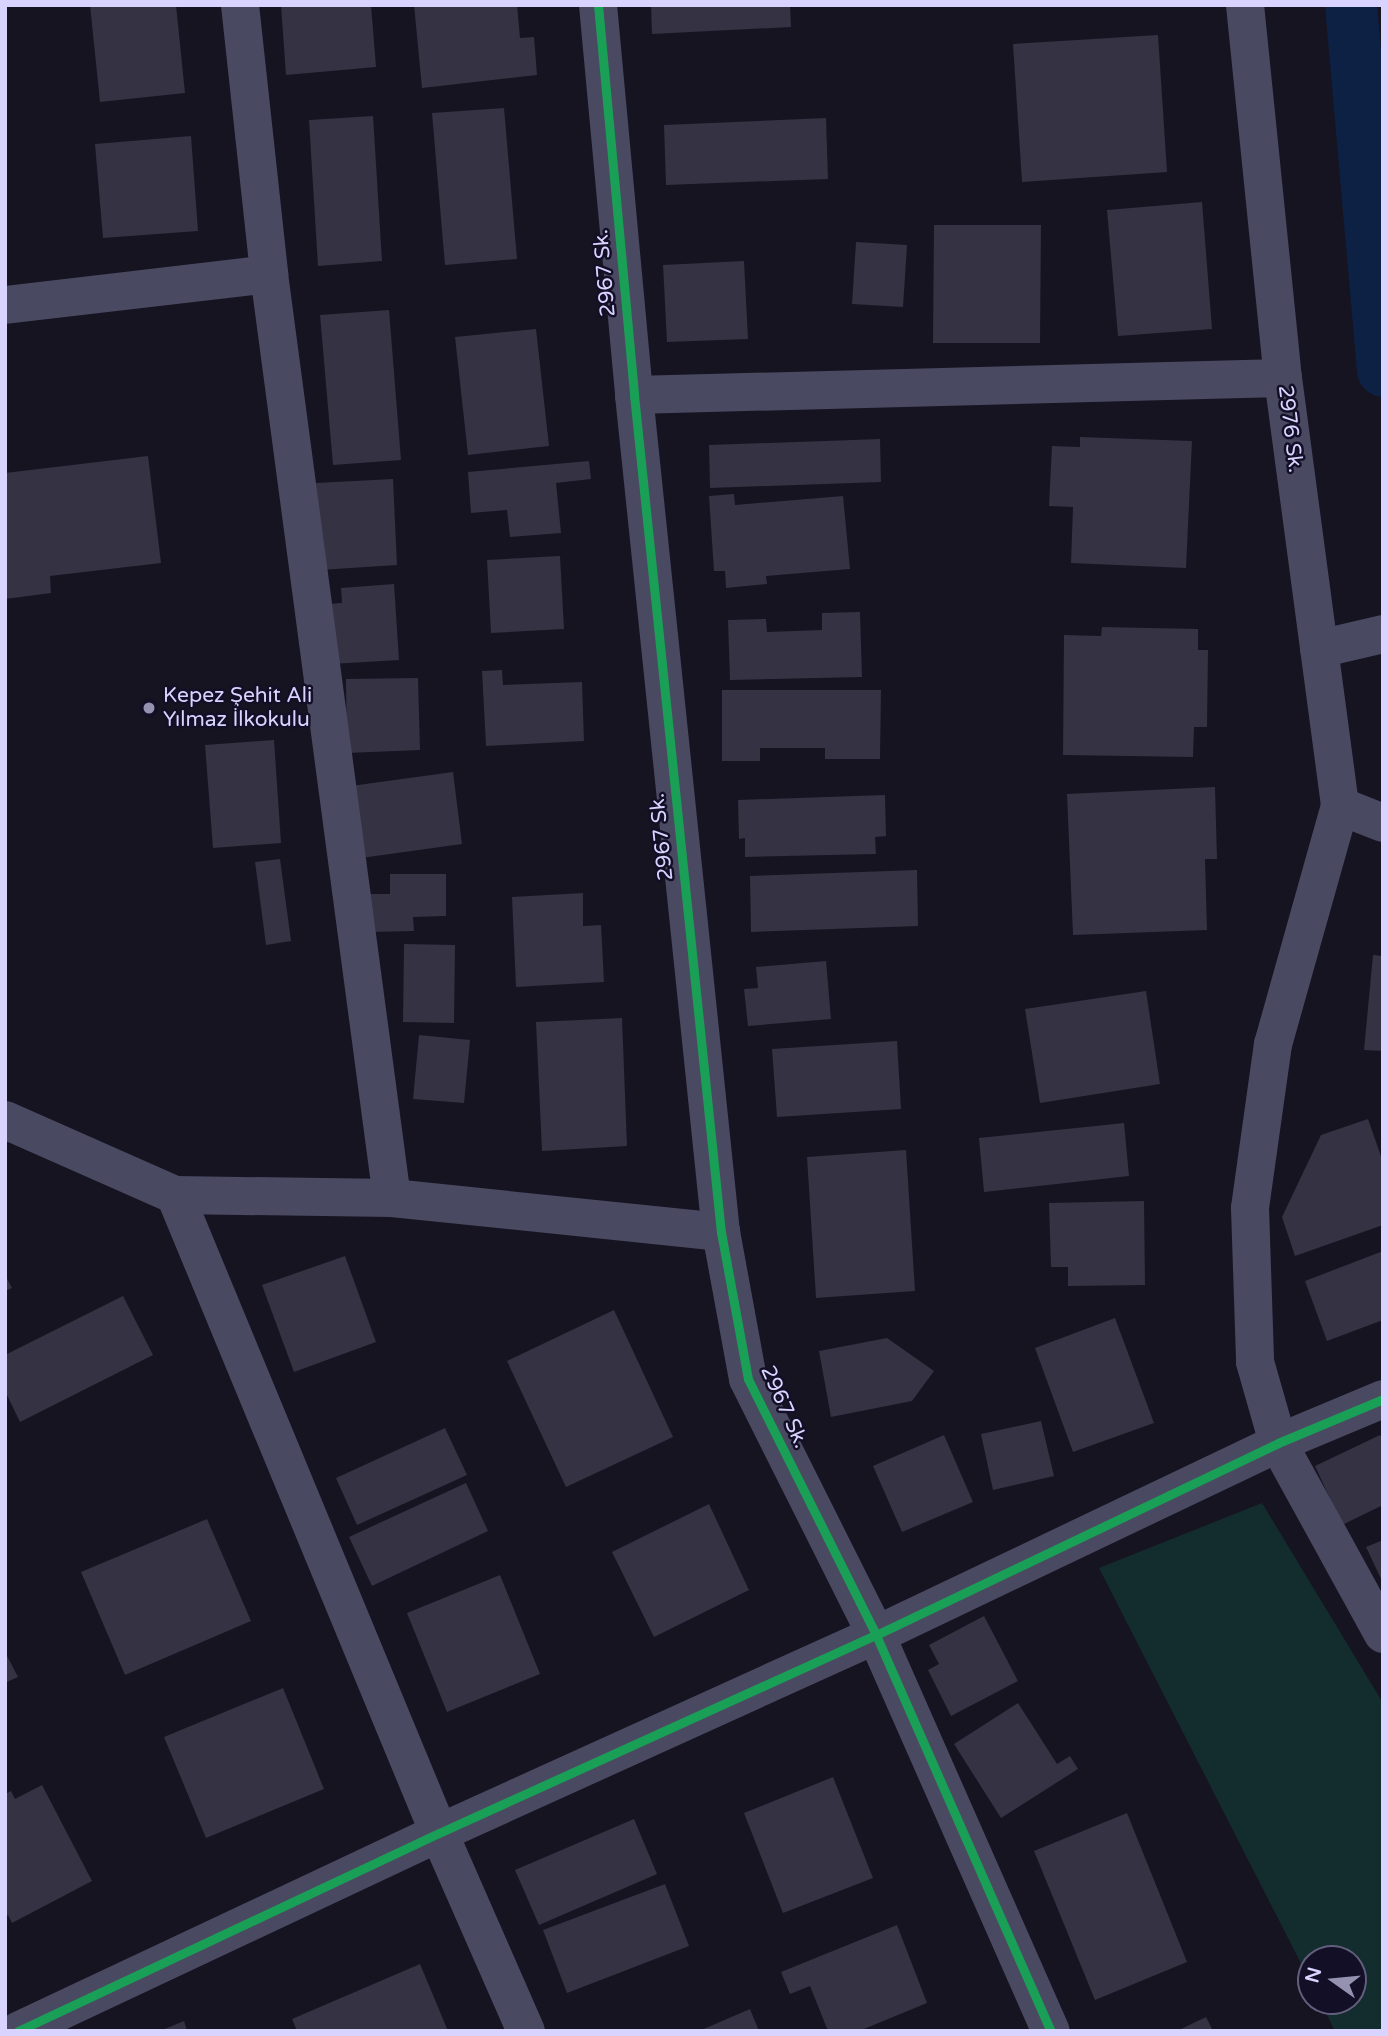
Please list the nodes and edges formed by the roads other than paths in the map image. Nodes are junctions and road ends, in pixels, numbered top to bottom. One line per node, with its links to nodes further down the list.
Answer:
1 (240, 5): 4 (street)
2 (598, 5): 7 (street, 2967 Sk.)
3 (1245, 5): 6 (street, 2976 Sk.)
4 (270, 274): 5 (street); 14 (street)
5 (5, 305)
6 (1283, 378): 7 (street); 9 (street, 2976 Sk.)
7 (634, 395): 15 (street, 2967 Sk.)
8 (1369, 637): 9 (street)
9 (1319, 649): 10 (street, 2976 Sk.)
10 (1340, 806): 11 (street); 17 (street)
11 (1383, 823)
12 (5, 1120): 13 (street)
13 (175, 1195): 14 (street); 20 (street)
14 (392, 1198): 15 (street)
15 (721, 1231): 19 (street, 2967 Sk.)
16 (1383, 1399): 17 (street)
17 (1278, 1443): 18 (street); 19 (street)
18 (1383, 1634)
19 (876, 1635): 20 (street); 23 (street, 2967 Sk.)
20 (439, 1833): 21 (street); 22 (street)
21 (18, 2031)
22 (526, 2031)
23 (1051, 2031)

